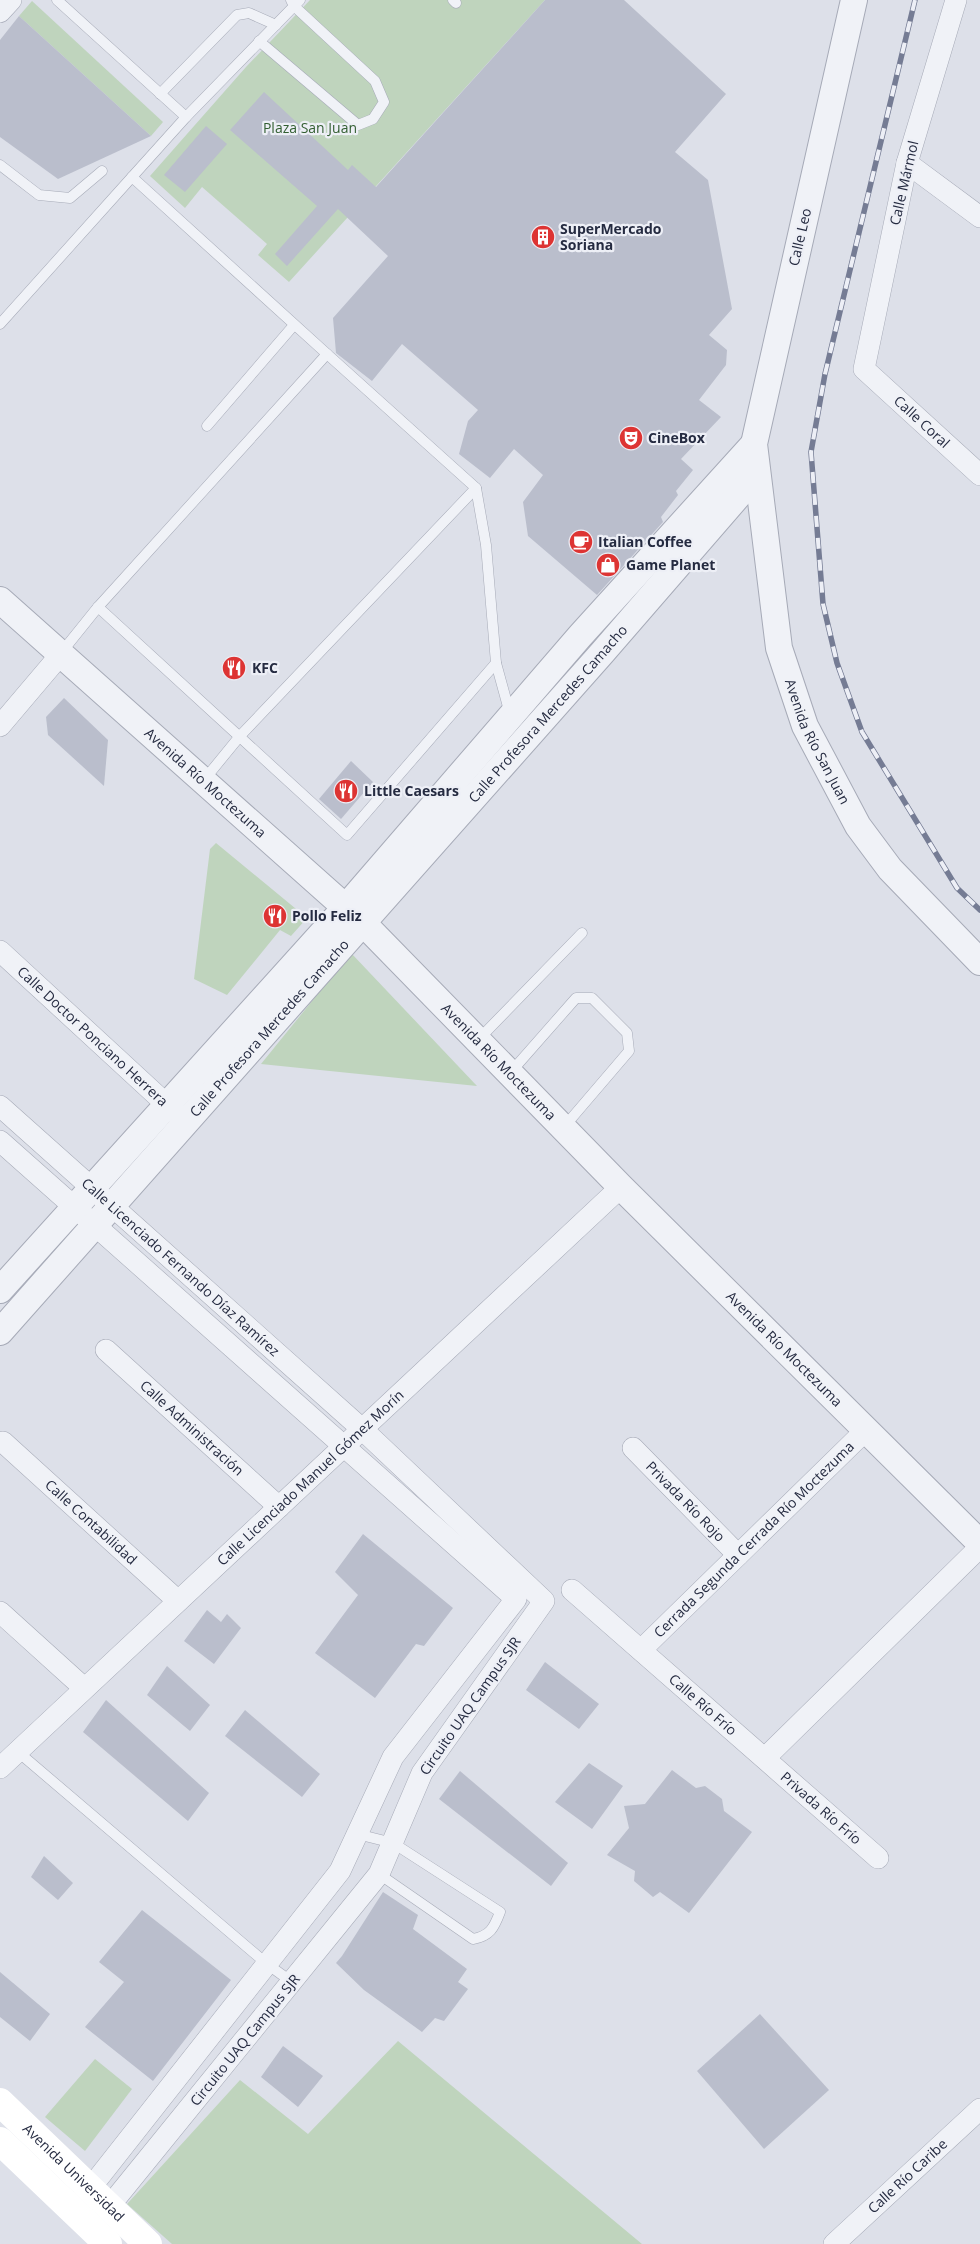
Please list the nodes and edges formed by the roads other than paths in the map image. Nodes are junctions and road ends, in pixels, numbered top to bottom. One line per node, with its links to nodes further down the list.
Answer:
1 (11, 0): 6 (street)
2 (854, 0): 21 (street, Calle Leo)
3 (956, 0): 11 (street, Calle Mármol)
4 (59, 1): 9 (lane)
5 (295, 2): 7 (lane); 8 (lane)
6 (0, 12)
7 (276, 25): 8 (lane); 9 (lane)
8 (259, 42): 10 (lane)
9 (160, 94): 10 (lane)
10 (186, 117): 14 (lane)
11 (907, 163): 15 (street); 19 (street, Calle Mármol)
12 (0, 165): 13 (lane)
13 (102, 171)
14 (132, 177): 16 (lane); 17 (lane)
15 (980, 217)
16 (0, 324)
17 (294, 325): 18 (lane); 20 (lane)
18 (328, 354): 24 (lane); 26 (lane)
19 (864, 370): 23 (street, Calle Coral)
20 (207, 426)
21 (754, 444): 22 (street, Calle Leo); 27 (street, Calle Profesora Mercedes Camacho)
22 (757, 474): 29 (street, Calle Profesora Mercedes Camacho); 38 (street, Avenida Río San Juan)
23 (980, 475)
24 (476, 488): 30 (lane); 33 (lane)
25 (0, 600): 28 (street, Avenida Río Moctezuma)
26 (98, 607): 28 (lane); 33 (lane)
27 (580, 636): 29 (street); 31 (street, Calle Profesora Mercedes Camacho)
28 (60, 654): 32 (street); 34 (street, Avenida Río Moctezuma)
29 (602, 654): 35 (street, Calle Profesora Mercedes Camacho)
30 (496, 663): 31 (lane); 33 (lane)
31 (511, 716): 35 (street, Calle Profesora Mercedes Camacho)
32 (0, 726)
33 (240, 736): 34 (lane)
34 (203, 780): 35 (street, Avenida Río Moctezuma)
35 (354, 915): 39 (street, Avenida Río Moctezuma); 41 (street, Calle Profesora Mercedes Camacho); 43 (street, Calle Profesora Mercedes Camacho)
36 (582, 933): 39 (lane)
37 (0, 951): 41 (street, Calle Doctor Ponciano Herrera)
38 (980, 962)
39 (478, 1040): 40 (street, Avenida Río Moctezuma)
40 (510, 1073): 44 (street, Avenida Río Moctezuma); 44 (lane)
41 (167, 1105): 43 (street, Calle Doctor Ponciano Herrera); 47 (street, Calle Profesora Mercedes Camacho)
42 (0, 1106): 47 (street, Calle Licenciado Fernando Díaz Ramírez)
43 (186, 1122): 48 (street, Calle Profesora Mercedes Camacho)
44 (563, 1128): 46 (street, Avenida Río Moctezuma)
45 (0, 1140): 47 (street, Calle Licenciado Fernando Díaz Ramírez)
46 (621, 1187): 53 (street, Calle Licenciado Manuel Gómez Morín); 54 (street, Avenida Río Moctezuma)
47 (84, 1198): 48 (street, Calle Licenciado Fernando Díaz Ramírez); 49 (street, Calle Profesora Mercedes Camacho)
48 (103, 1215): 50 (street, Calle Profesora Mercedes Camacho); 53 (street, Calle Licenciado Fernando Díaz Ramírez); 56 (street, Calle Licenciado Fernando Díaz Ramírez)
49 (0, 1292): 50 (street)
50 (19, 1310): 51 (street, Calle Profesora Mercedes Camacho)
51 (0, 1332)
52 (106, 1350): 58 (street, Calle Administración)
53 (362, 1429): 56 (street, Calle Licenciado Manuel Gómez Morín); 71 (street, Circuito UAQ Campus SJR)
54 (866, 1430): 59 (street, Avenida Río Moctezuma); 61 (street, Cerrada Segunda Cerrada Río Moctezuma)
55 (3, 1442): 63 (street, Calle Contabilidad)
56 (344, 1446): 58 (street, Calle Licenciado Manuel Gómez Morín); 70 (street, Circuito UAQ Campus SJR)
57 (633, 1448): 61 (street, Privada Río Rojo)
58 (278, 1507): 63 (street, Calle Licenciado Manuel Gómez Morín)
59 (980, 1543)
60 (980, 1547): 68 (street)
61 (738, 1555): 65 (street, Cerrada Segunda Cerrada Río Moctezuma)
62 (572, 1590): 65 (street, Calle Río Frío)
63 (178, 1601): 66 (street, Calle Licenciado Manuel Gómez Morín)
64 (0, 1612): 66 (street)
65 (642, 1650): 68 (street, Calle Río Frío)
66 (84, 1688): 67 (street, Calle Licenciado Manuel Gómez Morín)
67 (18, 1752): 69 (street, Calle Licenciado Manuel Gómez Morín); 74 (lane)
68 (766, 1758): 72 (street, Privada Río Frío)
69 (0, 1768)
70 (358, 1834): 71 (lane); 74 (street, Circuito UAQ Campus SJR)
71 (393, 1843): 73 (street, Circuito UAQ Campus SJR); 73 (lane)
72 (878, 1858)
73 (379, 1874): 75 (street, Circuito UAQ Campus SJR)
74 (267, 1964): 75 (lane); 79 (street, Circuito UAQ Campus SJR)
75 (292, 1982): 79 (street, Circuito UAQ Campus SJR)
76 (9, 2110): 78 (street); 79 (main road, Avenida Universidad)
77 (980, 2110): 82 (street, Calle Río Caribe)
78 (0, 2140): 80 (main road, Avenida Universidad)
79 (100, 2198): 80 (street, Circuito UAQ Campus SJR); 81 (main road, Avenida Universidad)
80 (90, 2227)
81 (148, 2244)
82 (834, 2244)

